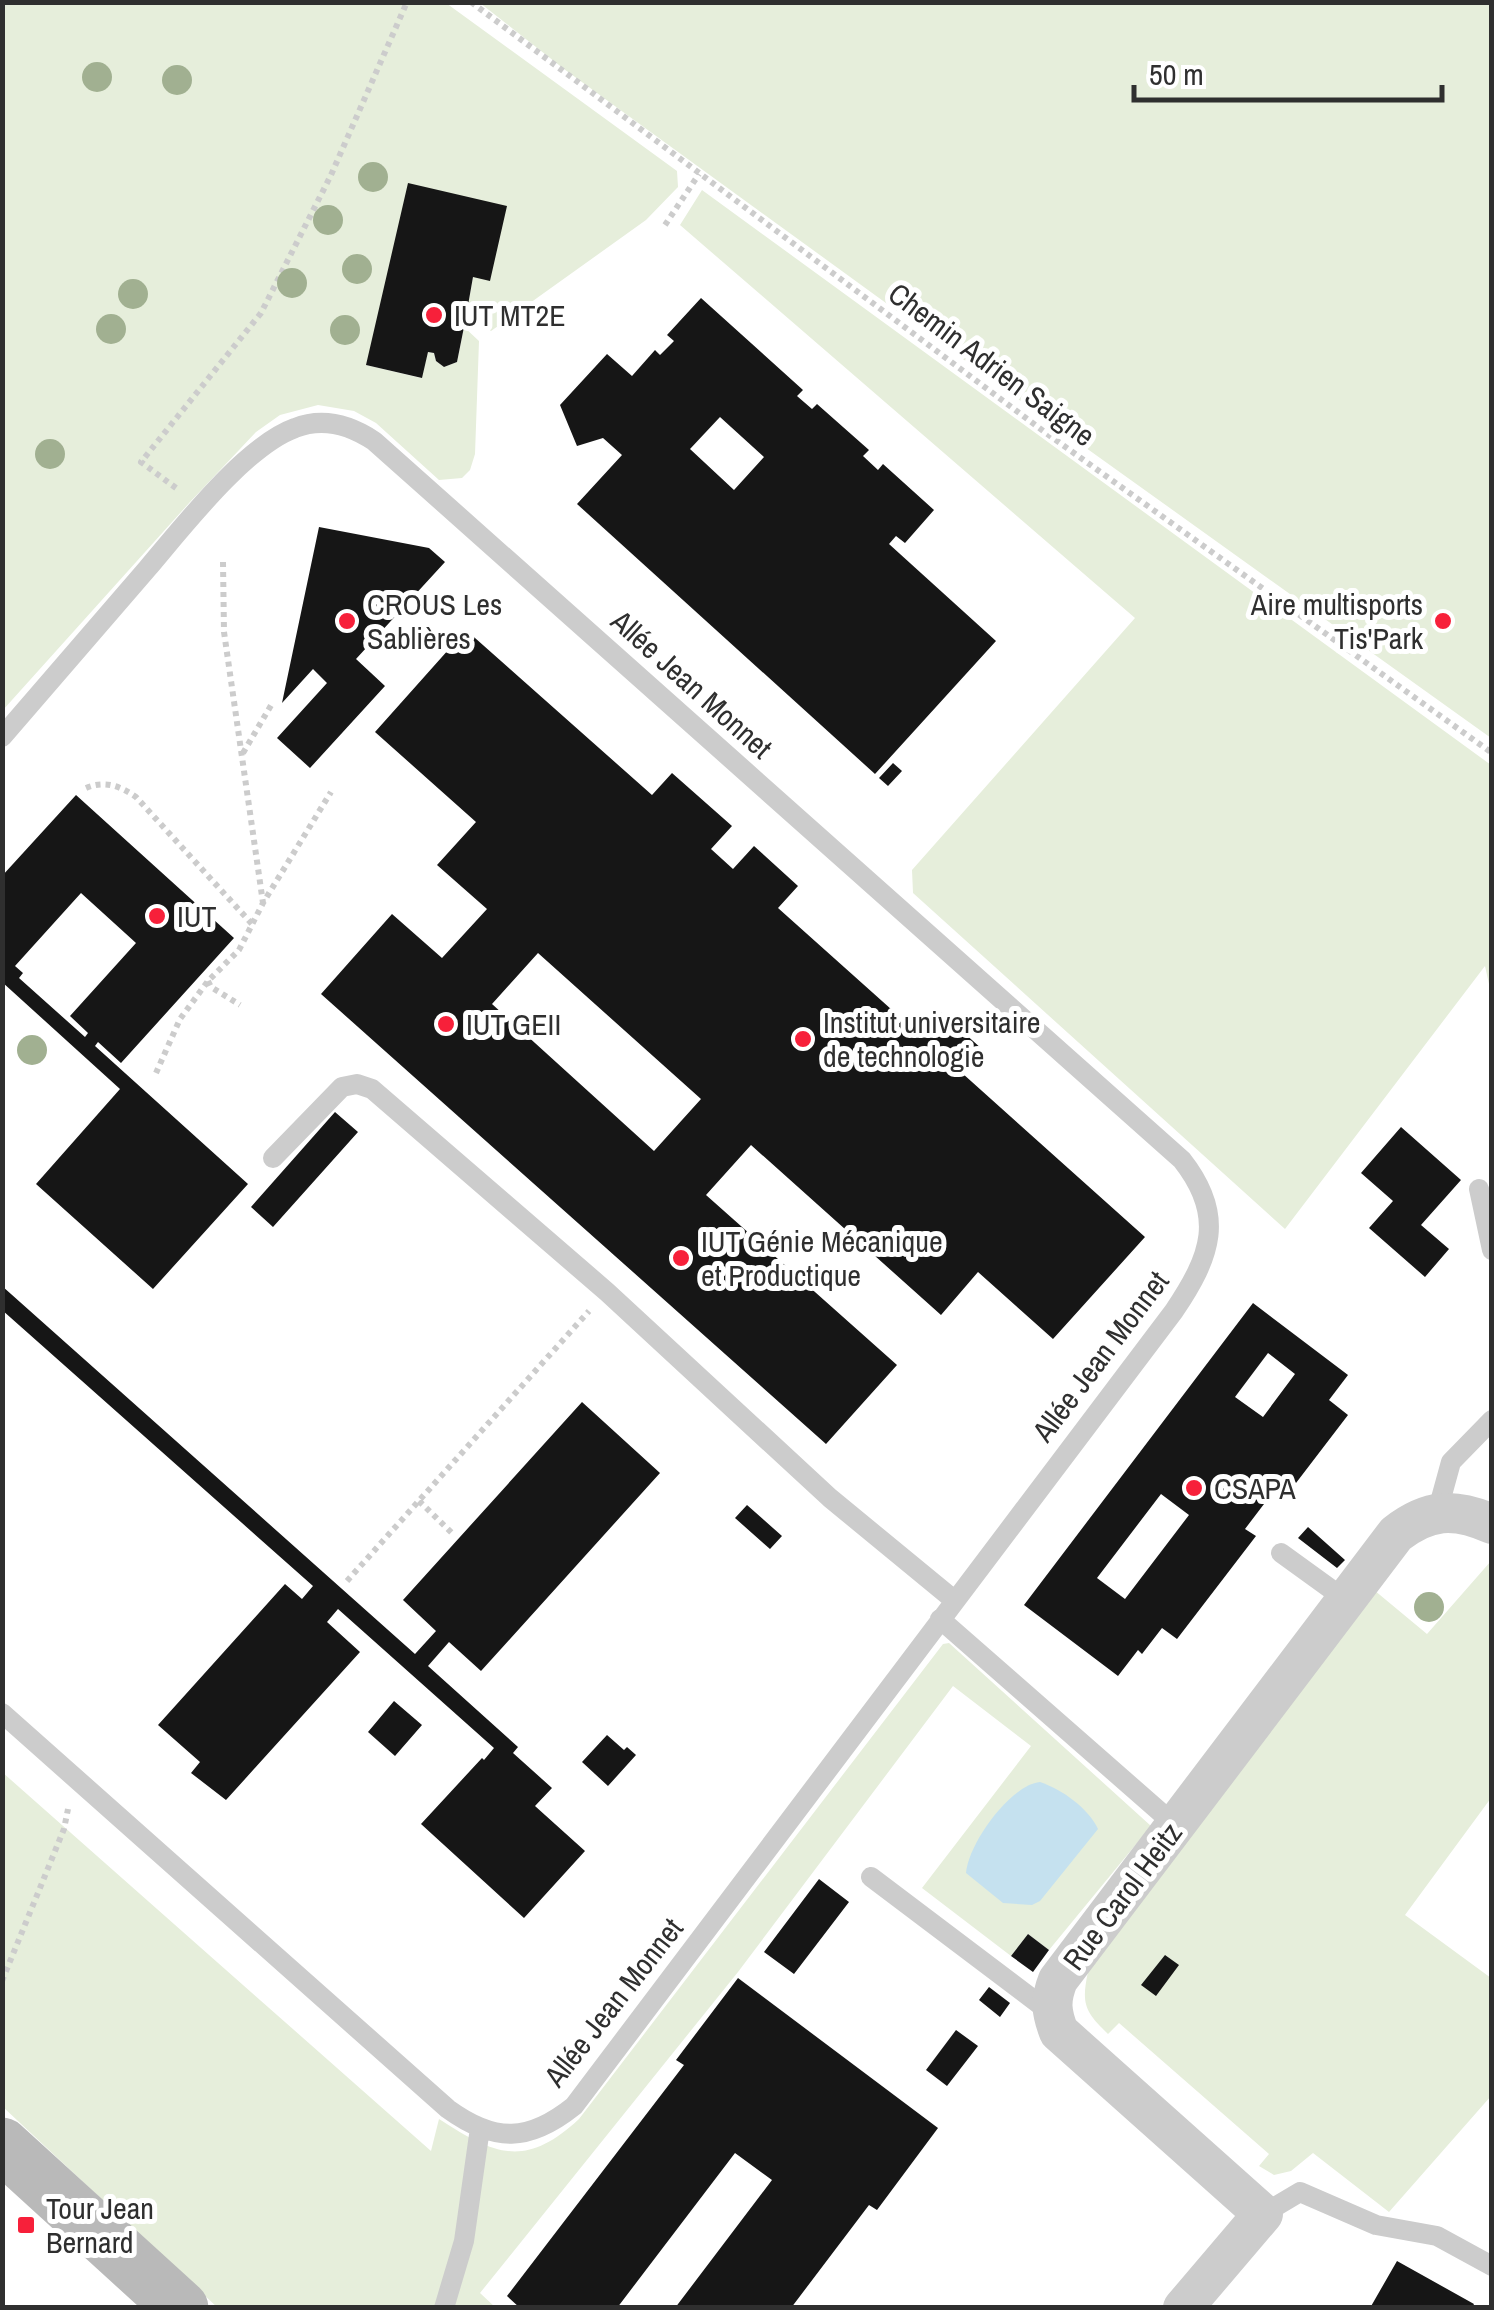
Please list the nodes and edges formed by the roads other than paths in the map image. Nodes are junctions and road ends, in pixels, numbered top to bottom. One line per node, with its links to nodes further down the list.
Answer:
1 (2, 737): 9 (lane, Allée Jean Monnet)
2 (273, 1158): 9 (lane)
3 (1479, 1189): 4 (lane)
4 (1492, 1250)
5 (1492, 1420): 6 (lane)
6 (1437, 1513): 7 (street); 10 (street, Rue Carol Heitz)
7 (1492, 1524)
8 (1281, 1553): 10 (lane)
9 (954, 1600): 11 (lane, Allée Jean Monnet)
10 (1346, 1600): 13 (street, Rue Carol Heitz)
11 (940, 1619): 13 (lane); 16 (lane, Allée Jean Monnet)
12 (2, 1713): 16 (lane, Allée Jean Monnet)
13 (1175, 1825): 15 (street, Rue Carol Heitz)
14 (872, 1877): 15 (lane)
15 (1051, 2013): 18 (street)
16 (480, 2128): 21 (lane)
17 (2, 2146): 20 (main road)
18 (1263, 2214): 19 (lane); 22 (street)
19 (1492, 2266)
20 (181, 2308)
21 (444, 2308)
22 (1182, 2308)

